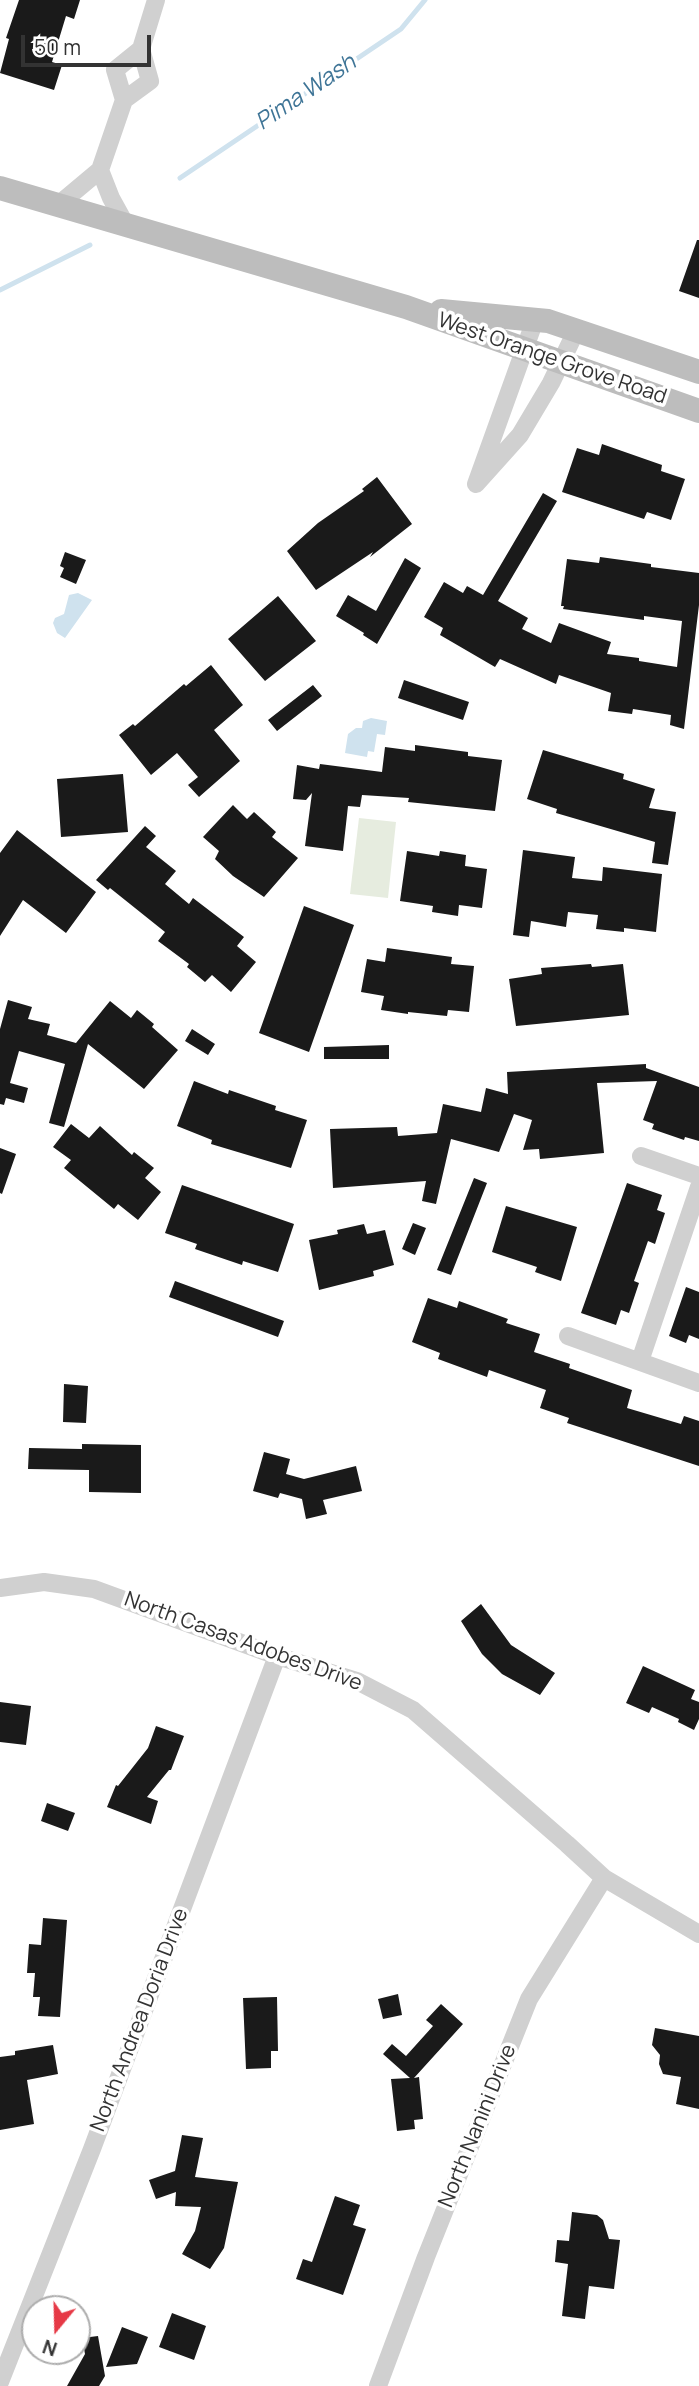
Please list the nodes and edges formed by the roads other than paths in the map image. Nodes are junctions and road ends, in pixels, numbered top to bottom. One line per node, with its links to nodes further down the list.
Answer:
1 (156, 0): 2 (street)
2 (141, 49): 3 (street); 3 (street)
3 (124, 100): 4 (street)
4 (100, 170): 6 (street); 7 (street)
5 (0, 188): 6 (main road, West Orange Grove Road)
6 (57, 206): 7 (main road, West Orange Grove Road)
7 (127, 227): 8 (main road, West Orange Grove Road)
8 (406, 307): 9 (main road, West Orange Grove Road); 11 (main road, West Orange Grove Road)
9 (535, 320): 10 (main road, West Orange Grove Road); 11 (street)
10 (576, 331): 12 (street); 13 (main road, West Orange Grove Road)
11 (525, 351): 12 (main road, West Orange Grove Road); 12 (street)
12 (561, 363): 14 (main road, West Orange Grove Road)
13 (699, 372)
14 (699, 411)
15 (641, 1156): 16 (street)
16 (699, 1176)
17 (699, 1187): 19 (street)
18 (568, 1336): 19 (street)
19 (640, 1362): 20 (street)
20 (699, 1383)
21 (0, 1588): 22 (street, North Casas Adobes Drive)
22 (277, 1656): 23 (street, North Casas Adobes Drive); 25 (street, North Andrea Doria Drive)
23 (604, 1878): 24 (street, North Casas Adobes Drive); 26 (street, North Nanini Drive)
24 (699, 1934)
25 (0, 2382)
26 (378, 2386)

